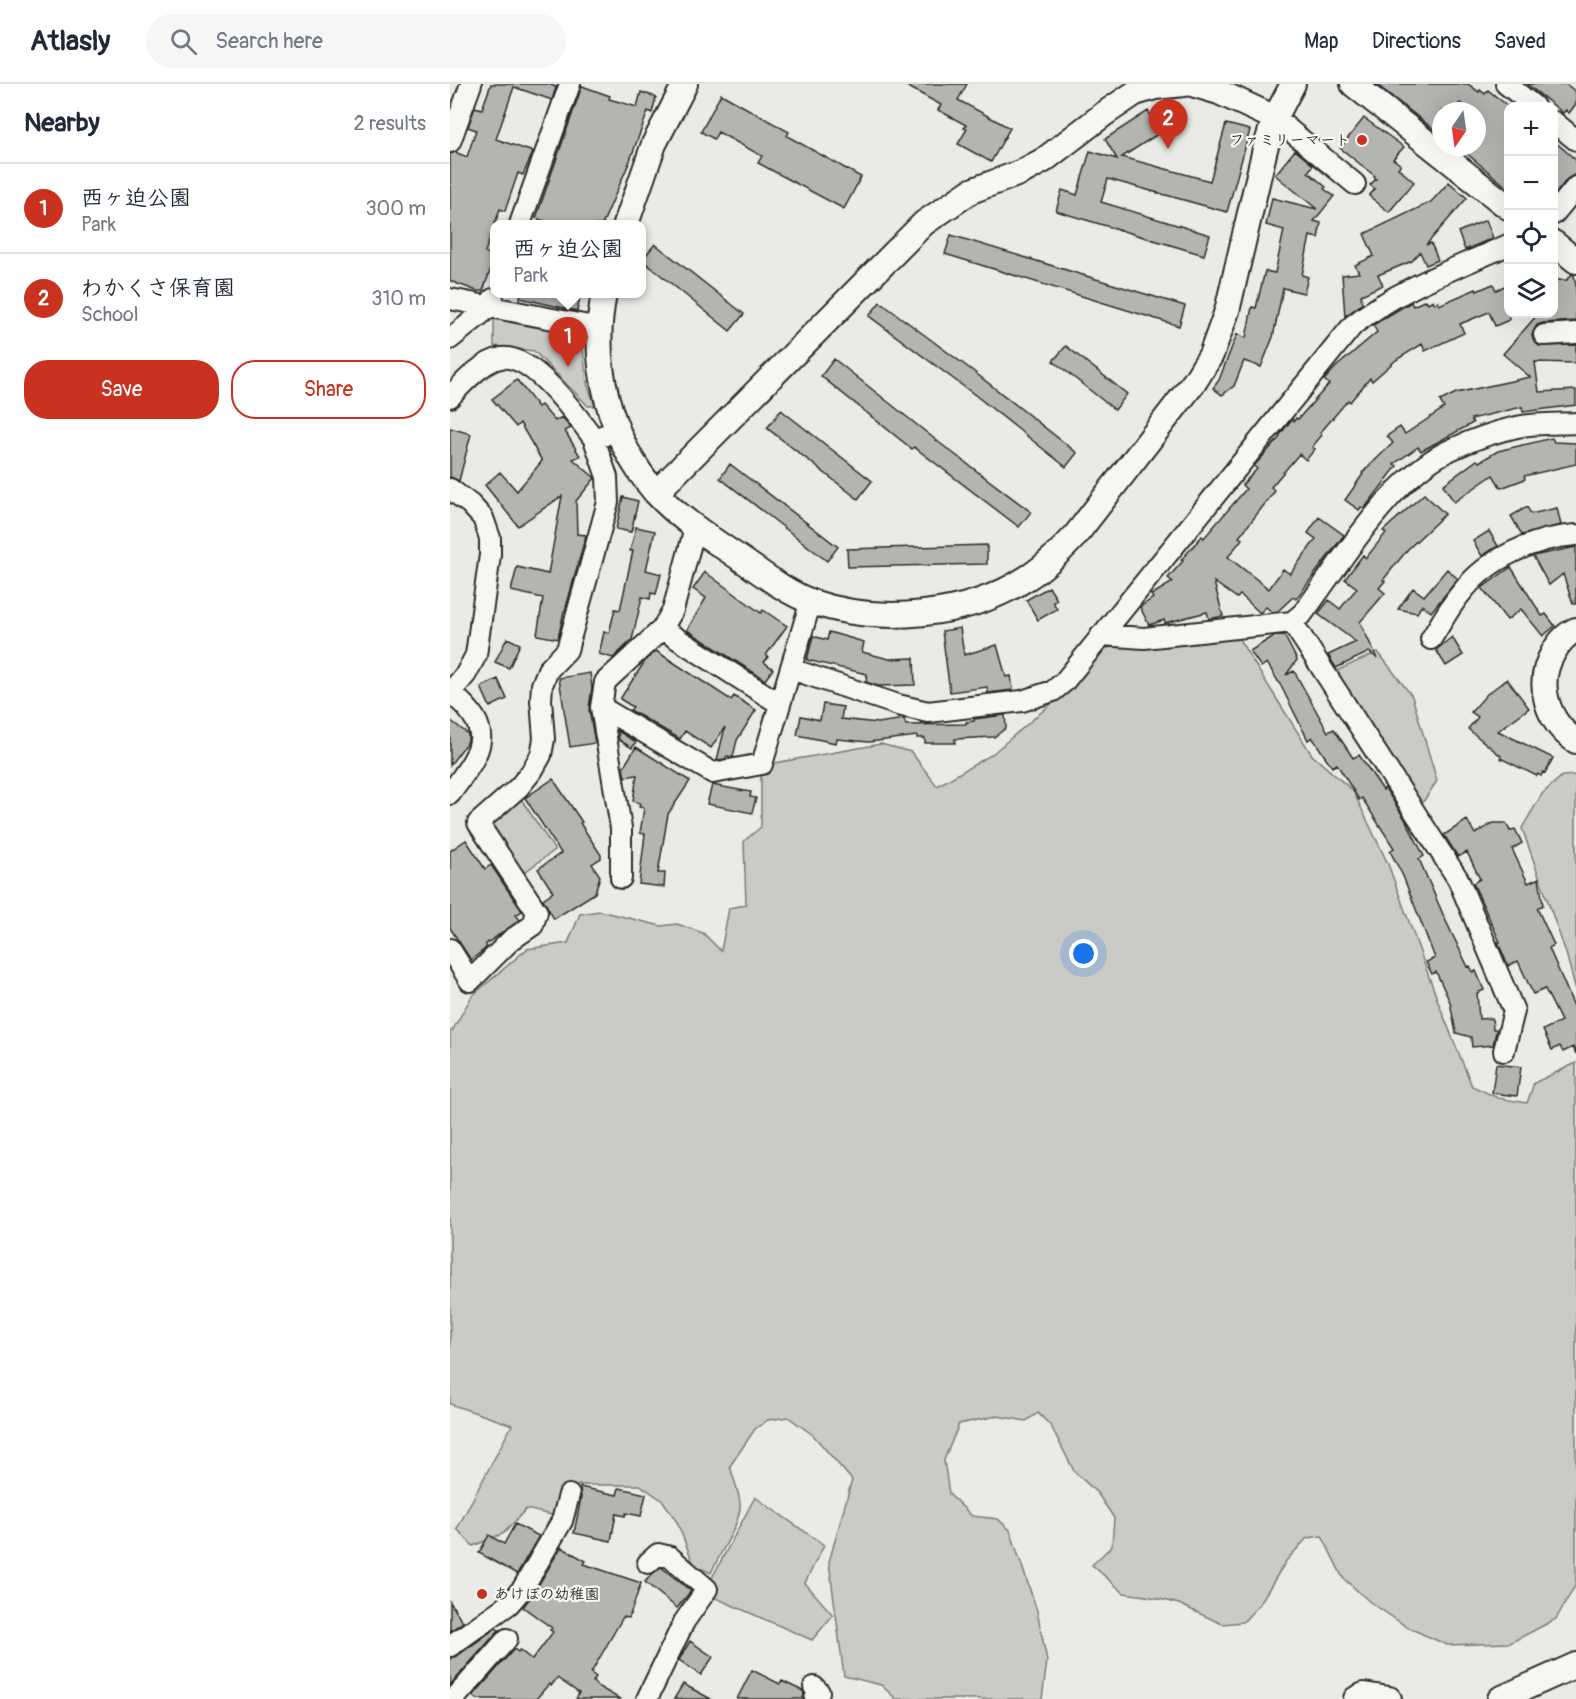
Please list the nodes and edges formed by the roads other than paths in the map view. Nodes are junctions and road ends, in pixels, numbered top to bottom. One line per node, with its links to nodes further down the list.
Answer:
1 (471, 84): 13 (street)
2 (570, 84): 18 (street)
3 (685, 84): 19 (street)
4 (1184, 84): 35 (street)
5 (1192, 84): 10 (street)
6 (1293, 84): 10 (street)
7 (1353, 84): 16 (street)
8 (1506, 84): 9 (street)
9 (1529, 102)
10 (1275, 118): 14 (street); 38 (street)
11 (1558, 125): 12 (street)
12 (1576, 140)
13 (450, 142)
14 (1355, 184)
15 (1576, 187): 17 (street)
16 (1504, 203)
17 (1557, 210)
18 (522, 220)
19 (628, 220)
20 (1558, 246): 22 (street)
21 (1504, 247): 42 (street)
22 (1576, 261)
23 (603, 298): 26 (street)
24 (450, 299): 25 (street)
25 (493, 300): 26 (street); 29 (street)
26 (599, 328): 32 (street)
27 (1576, 333): 28 (street)
28 (1544, 335)
29 (450, 339)
30 (450, 397): 33 (street)
31 (1576, 423): 39 (street)
32 (618, 430): 33 (street); 35 (street)
33 (594, 439): 51 (street)
34 (450, 489): 45 (street)
35 (656, 493): 36 (street)
36 (695, 528): 38 (street); 40 (street)
37 (1576, 535): 43 (street)
38 (811, 602): 44 (street)
39 (1292, 622): 42 (street); 52 (street)
40 (662, 629): 46 (street); 47 (street)
41 (1576, 630): 48 (street)
42 (1101, 636): 44 (street)
43 (1431, 639)
44 (791, 669): 46 (street)
45 (450, 693): 49 (street)
46 (780, 704): 47 (street)
47 (601, 707): 50 (street)
48 (1576, 741)
49 (450, 794)
50 (621, 878)
51 (450, 949)
52 (1504, 1051)
53 (569, 1495): 56 (street)
54 (648, 1563): 59 (street)
55 (507, 1639): 58 (street)
56 (450, 1646)
57 (1576, 1665): 62 (street)
58 (454, 1699)
59 (647, 1699)
60 (1356, 1699): 61 (street)
61 (1389, 1699)
62 (1500, 1699)

